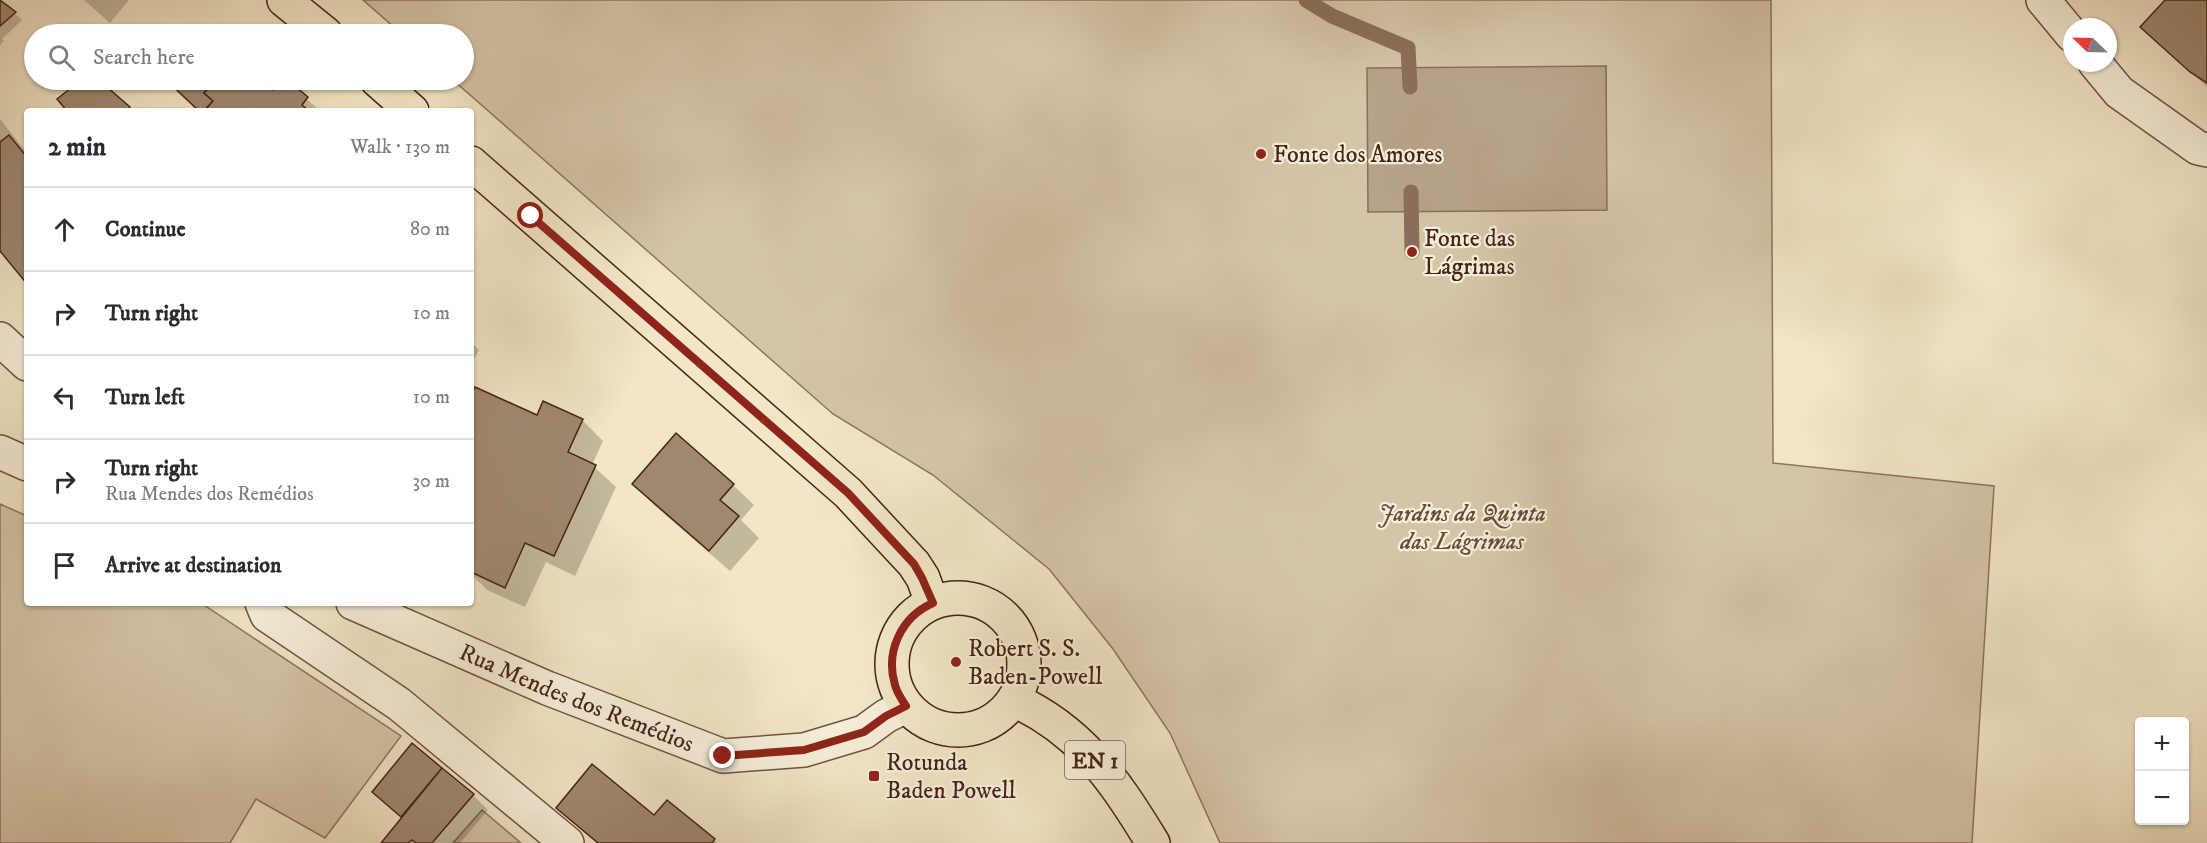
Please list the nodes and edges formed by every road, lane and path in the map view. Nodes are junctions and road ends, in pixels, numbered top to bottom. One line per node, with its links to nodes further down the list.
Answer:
1 (284, 0): 3 (main road)
2 (2043, 0): 4 (street)
3 (314, 24)
4 (2063, 24)
5 (2102, 72): 8 (street)
6 (388, 90): 7 (main road)
7 (409, 108)
8 (2207, 150)
9 (474, 166): 14 (main road)
10 (0, 339): 11 (street)
11 (24, 361)
12 (0, 452): 13 (street)
13 (24, 463)
14 (933, 603): 17 (main road); 18 (main road)
15 (263, 606): 19 (street)
16 (360, 606): 18 (street, Rua Mendes dos Remédios)
17 (1014, 700): 18 (main road); 20 (main road, EN 1)
18 (906, 706)
19 (567, 843)
20 (1153, 843)

